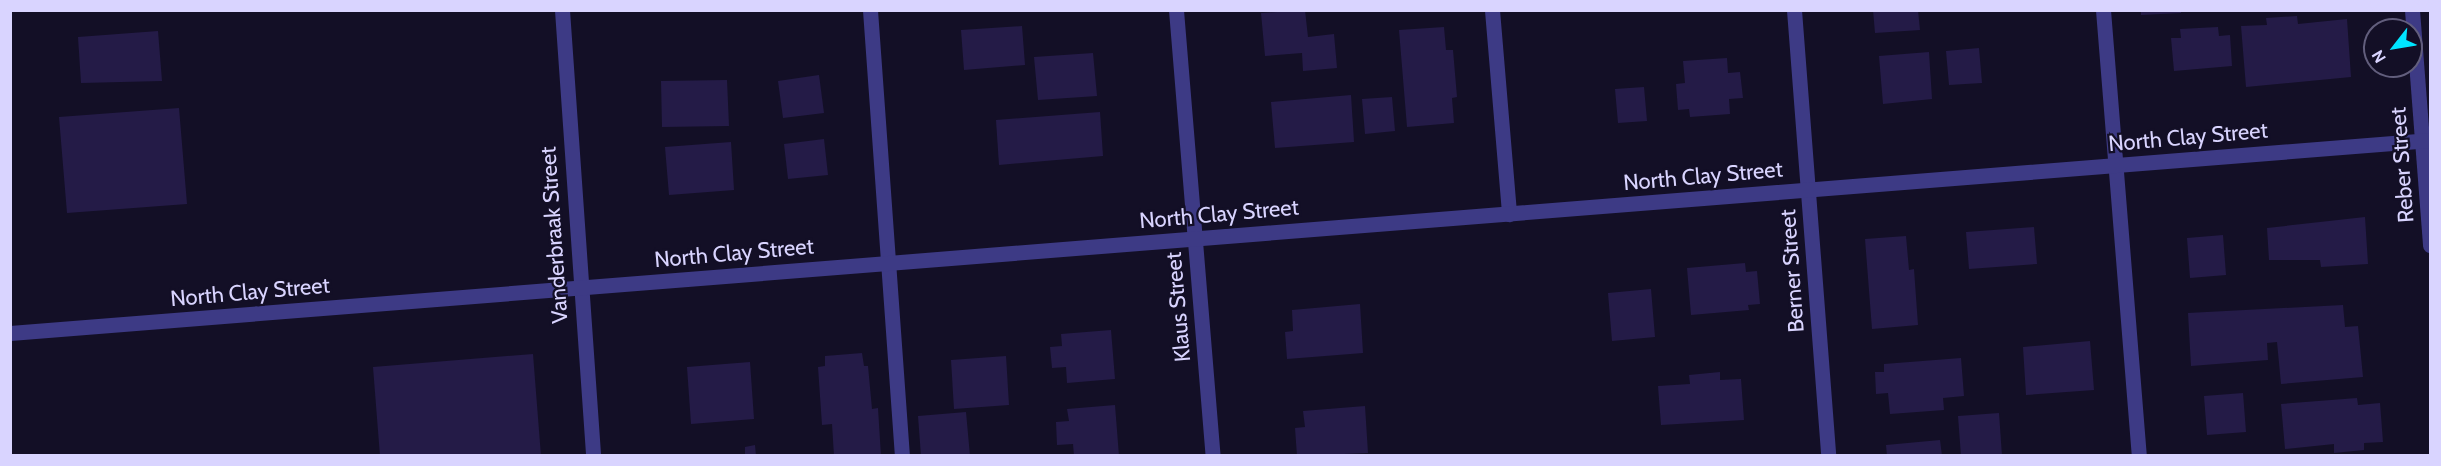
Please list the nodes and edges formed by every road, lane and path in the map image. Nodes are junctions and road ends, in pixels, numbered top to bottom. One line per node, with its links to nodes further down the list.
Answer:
1 (562, 10): 15 (street, Vanderbraak Street)
2 (870, 10): 14 (street)
3 (1176, 10): 12 (street, Klaus Street)
4 (1492, 10): 11 (street)
5 (1794, 10): 10 (street, Berner Street)
6 (2103, 10): 9 (street)
7 (2412, 10): 8 (street, Reber Street)
8 (2426, 140): 9 (street, North Clay Street); 13 (street, Reber Street)
9 (2114, 165): 10 (street, North Clay Street); 21 (street)
10 (1809, 190): 11 (street, North Clay Street); 20 (street, Berner Street)
11 (1509, 214): 12 (street, North Clay Street)
12 (1195, 239): 14 (street, North Clay Street); 19 (street, Klaus Street)
13 (2430, 245)
14 (888, 263): 15 (street, North Clay Street); 18 (street)
15 (580, 288): 16 (street, North Clay Street); 17 (street, Vanderbraak Street)
16 (10, 333)
17 (593, 456)
18 (902, 456)
19 (1213, 456)
20 (1828, 456)
21 (2139, 456)

